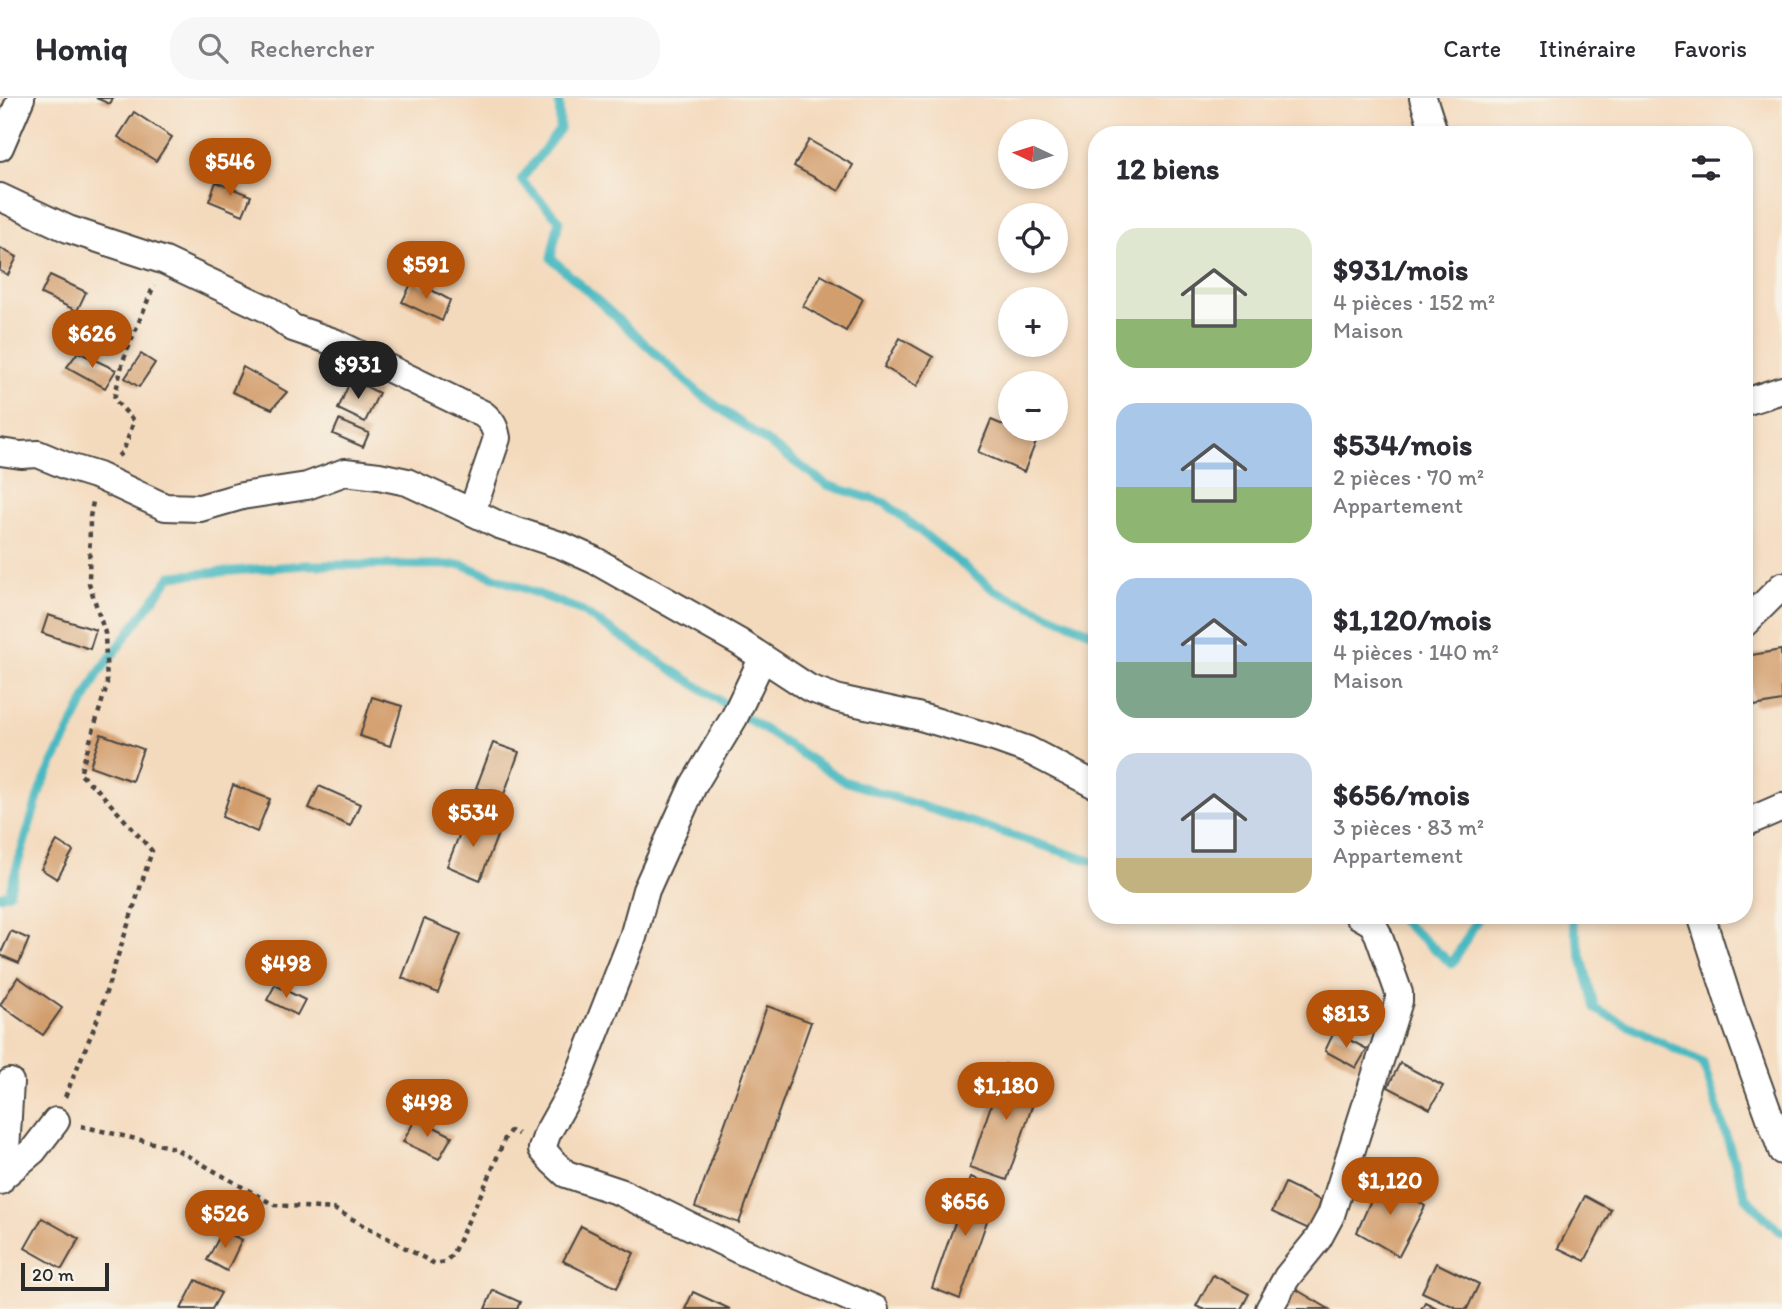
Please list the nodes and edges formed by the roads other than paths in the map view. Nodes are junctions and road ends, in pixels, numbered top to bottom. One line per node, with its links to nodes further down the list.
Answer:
1 (21, 98): 4 (street)
2 (1423, 98): 3 (street)
3 (1432, 126)
4 (0, 147)
5 (0, 197): 9 (street)
6 (1782, 390): 7 (street)
7 (1753, 399)
8 (0, 452): 9 (street)
9 (472, 512): 12 (street)
10 (1782, 586): 11 (street)
11 (1753, 614)
12 (762, 659): 13 (street); 22 (street)
13 (1088, 781)
14 (1782, 807): 15 (street)
15 (1753, 820)
16 (1373, 924): 23 (street)
17 (1704, 924): 20 (street)
18 (10, 1082): 21 (street)
19 (56, 1121): 21 (street)
20 (1782, 1151)
21 (1, 1179)
22 (875, 1309)
23 (1269, 1309)

